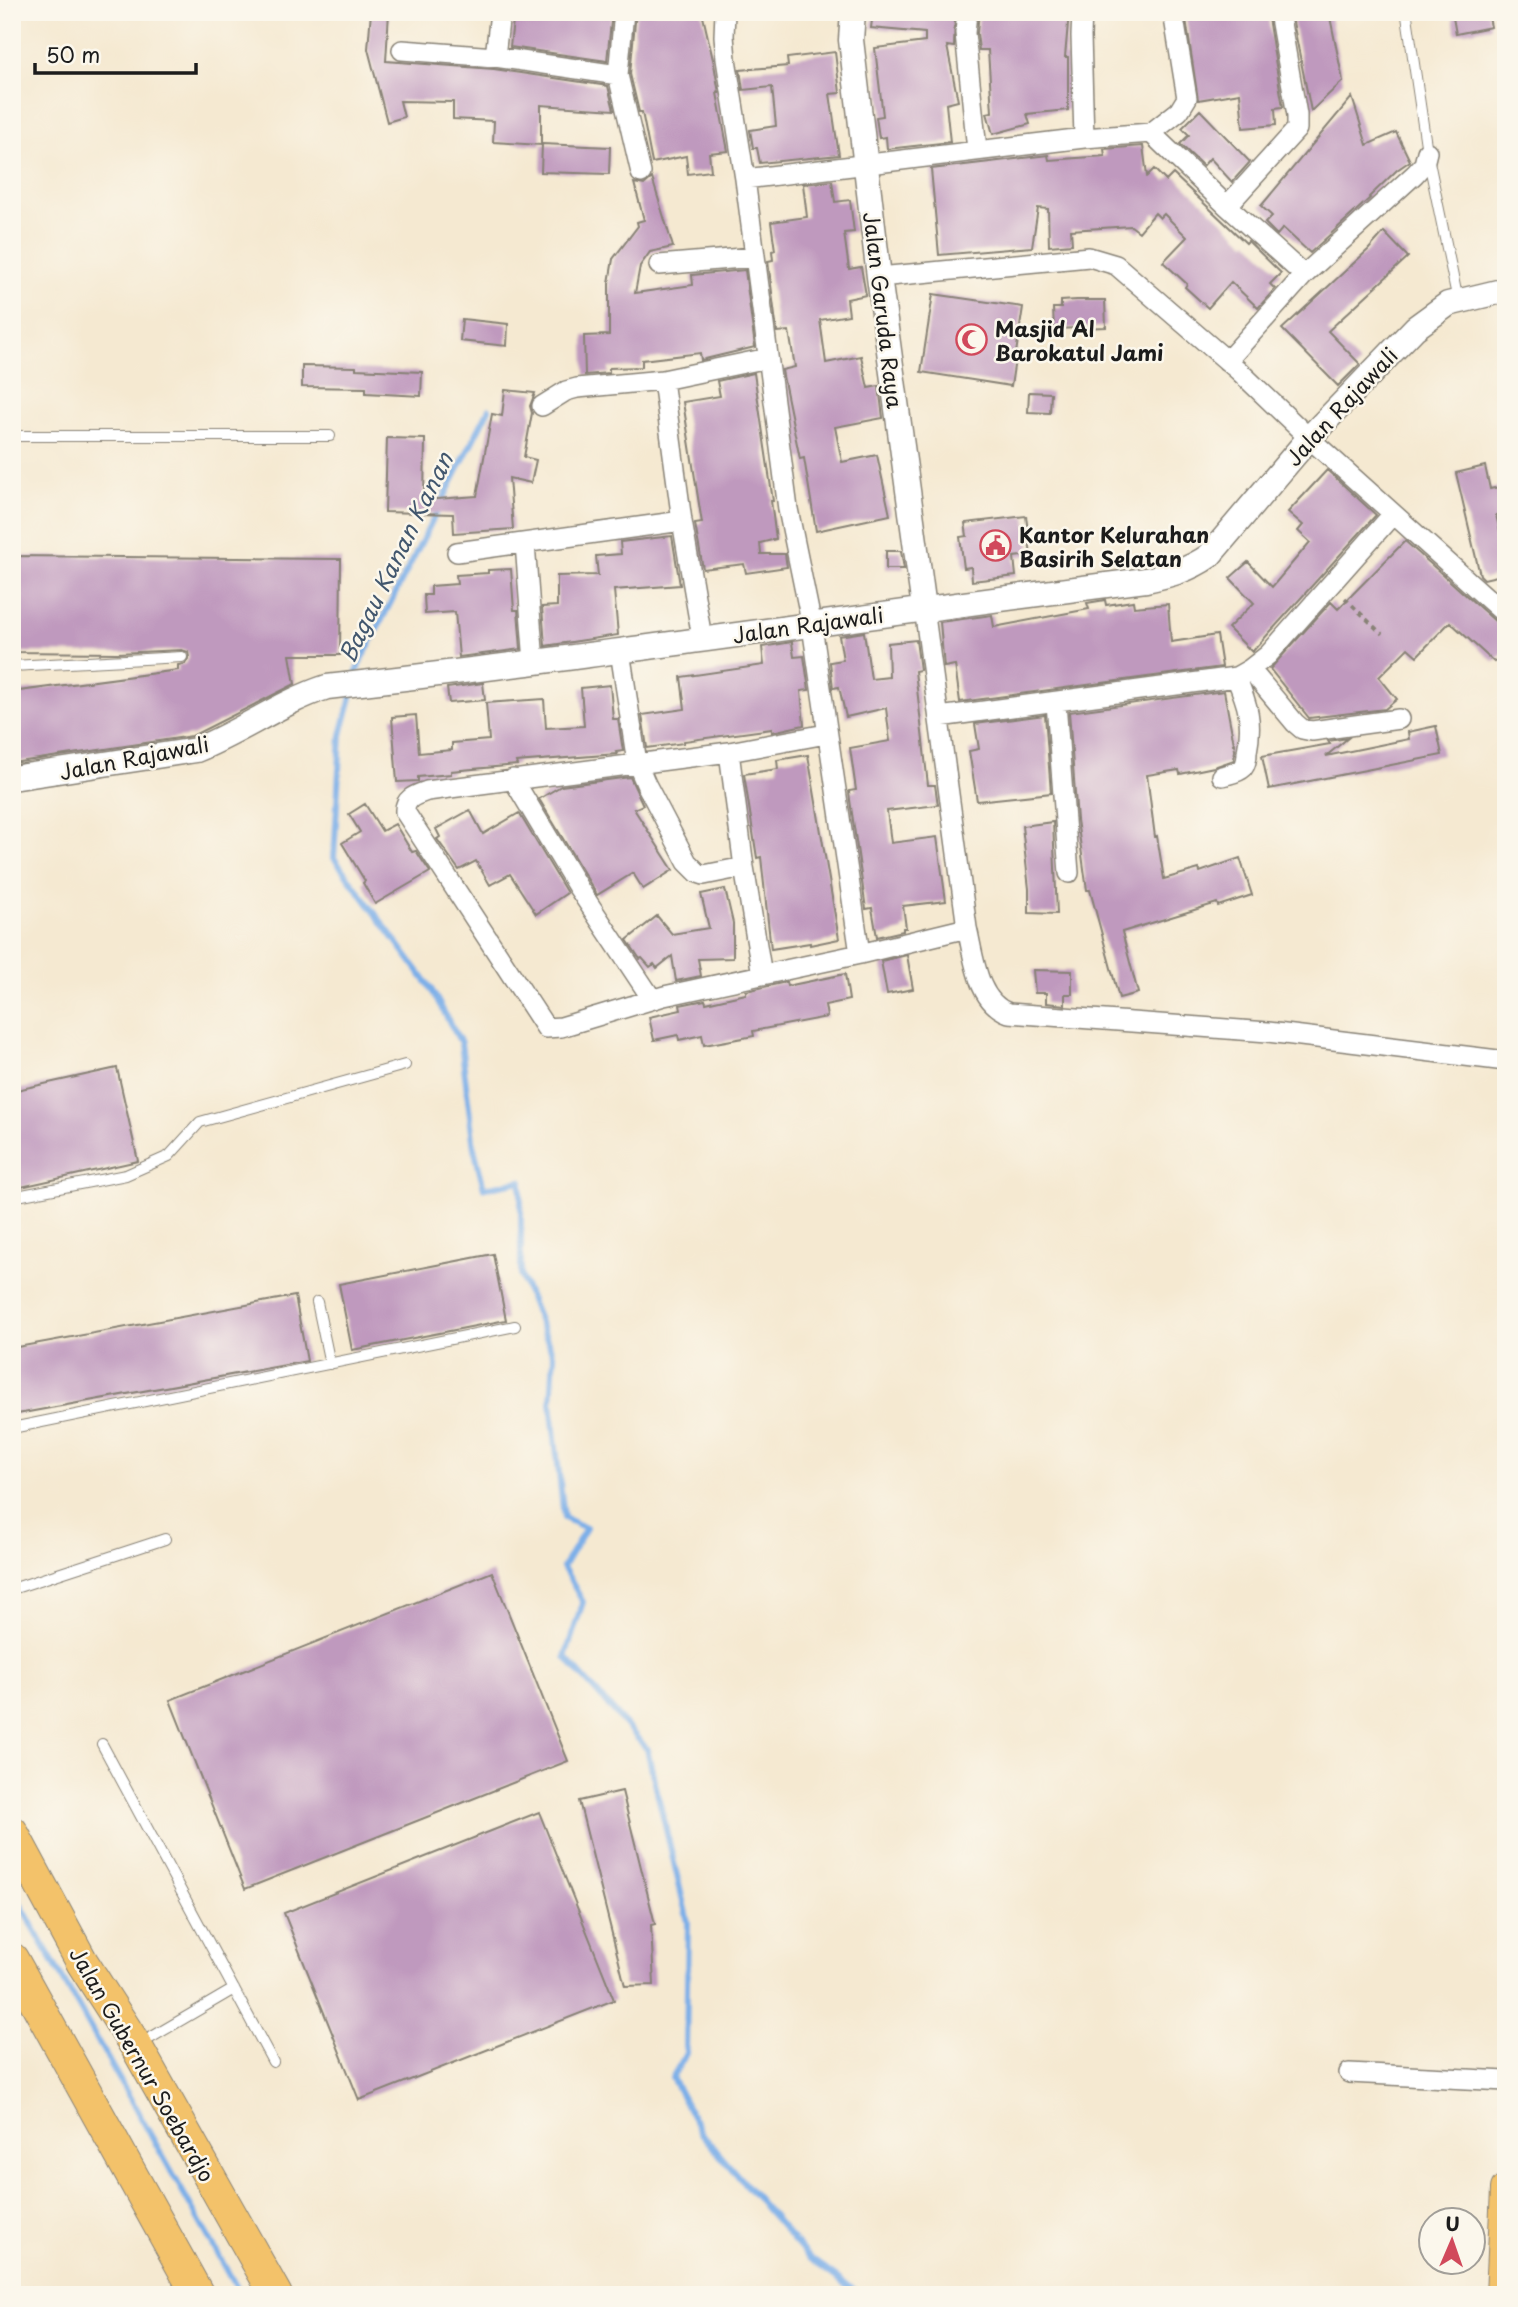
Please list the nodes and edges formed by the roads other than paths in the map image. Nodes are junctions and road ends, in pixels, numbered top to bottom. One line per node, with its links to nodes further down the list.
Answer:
1 (500, 12): 11 (street)
2 (624, 12): 12 (street)
3 (725, 12): 19 (street)
4 (853, 12): 17 (street, Jalan Garuda Raya)
5 (967, 12): 15 (street)
6 (1082, 12): 14 (street)
7 (1173, 12): 13 (street)
8 (1279, 12): 20 (street)
9 (1407, 16): 16 (lane)
10 (402, 50): 11 (street)
11 (495, 57): 12 (street)
12 (618, 75): 18 (street)
13 (1151, 133): 14 (street); 20 (street)
14 (1084, 138): 15 (street)
15 (977, 150): 17 (street)
16 (1427, 152): 23 (street); 26 (lane)
17 (866, 163): 19 (street); 24 (street, Jalan Garuda Raya)
18 (641, 173)
19 (745, 179): 21 (street)
20 (1227, 206): 23 (street)
21 (754, 257): 22 (street); 27 (street)
22 (659, 265)
23 (1304, 275): 28 (street)
24 (879, 277): 28 (street); 38 (street, Jalan Garuda Raya)
25 (1506, 290): 26 (street, Jalan Rajawali)
26 (1458, 302): 33 (street, Jalan Rajawali)
27 (768, 358): 29 (street); 40 (street)
28 (1227, 362): 33 (street)
29 (663, 380): 30 (street); 35 (street)
30 (542, 406)
31 (12, 436): 32 (lane)
32 (330, 436)
33 (1309, 438): 34 (street); 38 (street, Jalan Rajawali)
34 (1393, 514): 39 (street); 46 (street)
35 (682, 521): 36 (street); 41 (street)
36 (526, 543): 37 (street); 44 (street)
37 (457, 552)
38 (923, 608): 40 (street, Jalan Rajawali); 48 (street)
39 (1506, 615)
40 (811, 626): 41 (street, Jalan Rajawali); 50 (street)
41 (702, 638): 42 (street, Jalan Rajawali)
42 (620, 651): 44 (street, Jalan Rajawali); 52 (street)
43 (182, 657): 45 (lane)
44 (534, 663): 54 (street, Jalan Rajawali)
45 (12, 666)
46 (1243, 673): 47 (street); 49 (street); 53 (street)
47 (1056, 703): 48 (street); 57 (street)
48 (939, 717): 58 (street)
49 (1399, 719)
50 (826, 734): 51 (street); 59 (street)
51 (729, 752): 52 (street); 56 (street)
52 (637, 763): 55 (street); 56 (street)
53 (1222, 776)
54 (12, 778)
55 (513, 779): 61 (street); 61 (street)
56 (744, 867): 60 (street)
57 (1069, 873)
58 (968, 928): 59 (street); 62 (street)
59 (860, 954): 60 (street)
60 (762, 975): 61 (street)
61 (652, 999)
62 (1506, 1061)
63 (405, 1065): 64 (lane)
64 (12, 1197)
65 (317, 1302): 67 (lane)
66 (515, 1326): 67 (lane)
67 (330, 1364): 68 (lane)
68 (12, 1428)
69 (164, 1539): 70 (lane)
70 (12, 1589)
71 (102, 1744): 74 (lane)
72 (12, 1832): 75 (highway, Jalan Gubernur Soebardjo)
73 (12, 1959): 80 (highway)
74 (234, 1989): 75 (lane); 76 (lane)
75 (136, 2046): 81 (highway, Jalan Gubernur Soebardjo)
76 (273, 2062)
77 (1349, 2073): 78 (street)
78 (1506, 2081)
79 (1506, 2189): 82 (main road)
80 (198, 2295)
81 (276, 2295)
82 (1501, 2295)

